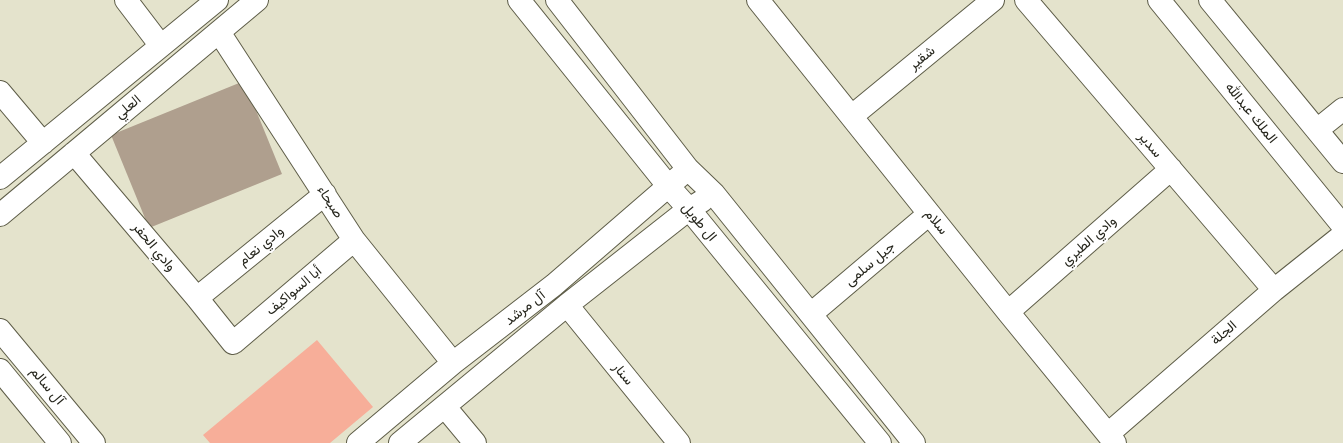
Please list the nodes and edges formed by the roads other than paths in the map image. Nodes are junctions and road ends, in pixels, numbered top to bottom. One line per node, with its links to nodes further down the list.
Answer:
1 (126, 0): 12 (street)
2 (217, 0): 12 (street, العلي)
3 (257, 0): 11 (street, العلي)
4 (519, 0): 23 (street, ال طويل)
5 (557, 0): 20 (street, ال طويل)
6 (758, 0): 15 (street, سلام)
7 (993, 0): 15 (street, شقير)
8 (1026, 0): 21 (street, سدير)
9 (1159, 0): 29 (street, الملك عبدالله)
10 (1210, 0): 16 (street)
11 (220, 32): 18 (street, العلي); 24 (street, صبحاء)
12 (161, 46): 17 (street, العلي)
13 (0, 92): 17 (street)
14 (1343, 109): 16 (street)
15 (852, 116): 27 (street, سلام)
16 (1317, 130): 19 (street)
17 (43, 143): 22 (street, العلي)
18 (74, 153): 28 (street, العلي); 33 (street, وادي الحفر)
19 (1343, 162)
20 (688, 169): 23 (street, آل مرشد); 25 (street, ال طويل)
21 (1171, 169): 32 (street, سدير); 35 (street, وادي الطيري)
22 (0, 178)
23 (669, 187): 26 (street, ال طويل); 39 (street, آل مرشد)
24 (325, 194): 31 (street, صبحاء); 33 (street, وادي نعام)
25 (714, 194): 26 (street, آل مرشد); 36 (street, ال طويل)
26 (689, 209): 34 (street, آل مرشد); 49 (street, ال طويل)
27 (930, 214): 35 (street, سلام); 36 (street, جبل سلمى)
28 (0, 215)
29 (1343, 226)
30 (1343, 236): 32 (street, الجلة)
31 (354, 240): 38 (street, أبا السواكيف); 39 (street, صبحاء)
32 (1274, 290): 42 (street, الجلة)
33 (197, 298): 38 (street, وادي الحفر)
34 (567, 306): 41 (street, آل مرشد); 48 (street, سنار)
35 (1008, 312): 42 (street, سلام)
36 (811, 314): 50 (street, ال طويل)
37 (0, 330): 44 (street, آل سالم)
38 (233, 342)
39 (453, 363): 45 (street, آل مرشد)
40 (0, 370): 43 (street, آل سالم)
41 (445, 407): 46 (street, آل مرشد); 47 (street)
42 (1111, 438)
43 (60, 443)
44 (94, 443)
45 (358, 443)
46 (400, 443)
47 (475, 443)
48 (679, 443)
49 (880, 443)
50 (914, 443)

